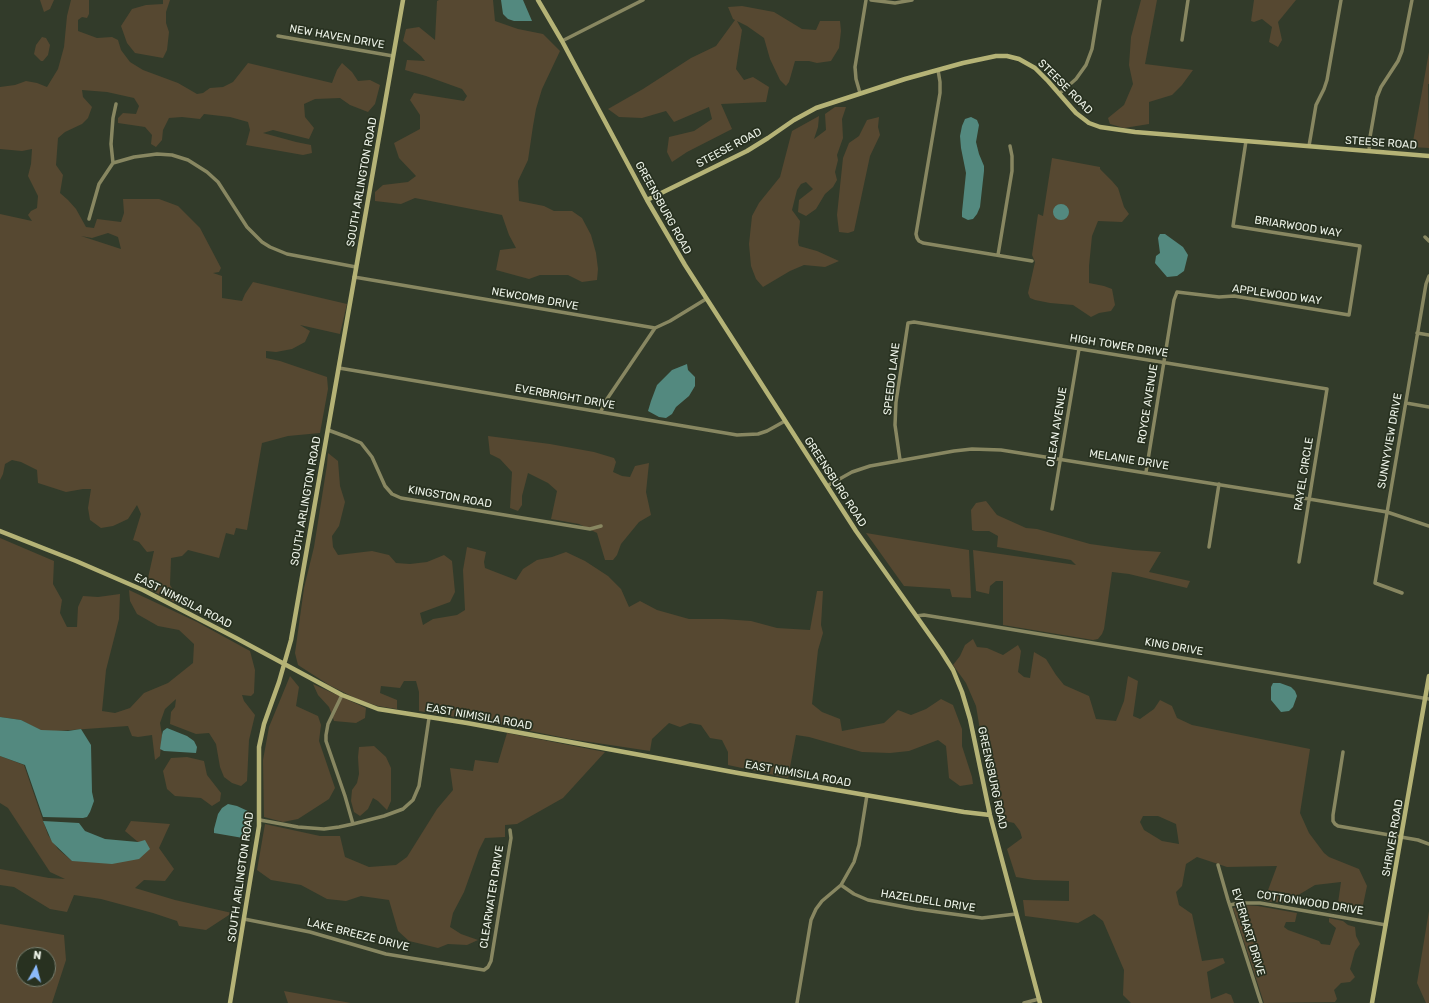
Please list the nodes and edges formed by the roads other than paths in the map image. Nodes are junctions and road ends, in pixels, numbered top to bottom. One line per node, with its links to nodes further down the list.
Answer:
1 (403, 0): 14 (street, SOUTH ARLINGTON ROAD)
2 (538, 0): 13 (street, GREENSBURG ROAD)
3 (643, 0): 13 (street)
4 (866, 0): 16 (street)
5 (871, 0): 6 (street)
6 (912, 0)
7 (1100, 0): 17 (street)
8 (1188, 0): 12 (street)
9 (1341, 0): 21 (street)
10 (1412, 0): 22 (street)
11 (278, 36): 14 (street, NEW HAVEN DRIVE)
12 (1182, 40)
13 (562, 41): 25 (street, GREENSBURG ROAD)
14 (393, 56): 31 (street, SOUTH ARLINGTON ROAD)
15 (938, 70): 16 (street, STEESE ROAD); 17 (street, STEESE ROAD); 29 (street)
16 (860, 93): 25 (street, STEESE ROAD)
17 (1060, 94): 19 (street, STEESE ROAD)
18 (116, 104): 24 (street)
19 (1246, 141): 21 (street, STEESE ROAD); 36 (street, BRIARWOOD WAY)
20 (1010, 146): 29 (street)
21 (1308, 146): 22 (street, STEESE ROAD)
22 (1369, 151): 23 (street, STEESE ROAD)
23 (1429, 156)
24 (113, 163): 26 (street); 31 (street)
25 (647, 200): 35 (street, GREENSBURG ROAD)
26 (89, 219)
27 (1425, 237): 28 (street)
28 (1429, 241)
29 (998, 255): 30 (street)
30 (1032, 261)
31 (356, 267): 33 (street, SOUTH ARLINGTON ROAD)
32 (1429, 276): 39 (street, SUNNYVIEW DRIVE)
33 (354, 277): 38 (street, NEWCOMB DRIVE); 43 (street, SOUTH ARLINGTON ROAD)
34 (1177, 292): 36 (street, APPLEWOOD WAY); 42 (street, ROYCE AVENUE)
35 (706, 299): 38 (street); 48 (street, GREENSBURG ROAD)
36 (1349, 315)
37 (908, 323): 41 (street, HIGH TOWER DRIVE); 51 (street, SPEEDO LANE)
38 (655, 328): 47 (street)
39 (1418, 333): 40 (street); 45 (street, SUNNYVIEW DRIVE)
40 (1429, 335)
41 (1079, 349): 42 (street, HIGH TOWER DRIVE); 50 (street, OLEAN AVENUE)
42 (1164, 363): 44 (street, HIGH TOWER DRIVE); 52 (street, ROYCE AVENUE)
43 (339, 368): 47 (street, EVERBRIGHT DRIVE); 49 (street, SOUTH ARLINGTON ROAD)
44 (1327, 390): 55 (street, RAYEL CIRCLE)
45 (1406, 403): 46 (street); 57 (street, SUNNYVIEW DRIVE)
46 (1429, 407)
47 (600, 412): 48 (street, EVERBRIGHT DRIVE)
48 (785, 420): 54 (street, GREENSBURG ROAD)
49 (328, 430): 58 (street, KINGSTON ROAD); 65 (street, SOUTH ARLINGTON ROAD)
50 (1061, 458): 51 (street, MELANIE DRIVE); 52 (street, MELANIE DRIVE); 56 (street, OLEAN AVENUE)
51 (900, 460): 54 (street, MELANIE DRIVE)
52 (1146, 472): 53 (street, MELANIE DRIVE)
53 (1219, 484): 55 (street, MELANIE DRIVE); 61 (street)
54 (827, 486): 64 (street, GREENSBURG ROAD)
55 (1309, 499): 57 (street, MELANIE DRIVE); 62 (street, RAYEL CIRCLE)
56 (1052, 509)
57 (1387, 512): 59 (street, MELANIE DRIVE); 63 (street, SUNNYVIEW DRIVE)
58 (601, 526)
59 (1429, 526)
60 (0, 531): 65 (street, EAST NIMISILA ROAD)
61 (1209, 548)
62 (1298, 562)
63 (1402, 592)
64 (916, 616): 68 (street, KING DRIVE); 72 (street, GREENSBURG ROAD)
65 (285, 664): 67 (street, EAST NIMISILA ROAD); 73 (street, SOUTH ARLINGTON ROAD)
66 (1429, 676): 68 (street, SHRIVER ROAD)
67 (342, 695): 69 (street, EAST NIMISILA ROAD); 74 (street)
68 (1427, 698): 76 (street, SHRIVER ROAD)
69 (429, 718): 71 (street, EAST NIMISILA ROAD); 74 (street)
70 (1343, 752): 76 (street)
71 (867, 795): 72 (street, EAST NIMISILA ROAD); 79 (street)
72 (990, 815): 81 (street, GREENSBURG ROAD)
73 (260, 820): 74 (street); 82 (street, SOUTH ARLINGTON ROAD)
74 (353, 824)
75 (510, 830): 84 (street, CLEARWATER DRIVE)
76 (1402, 837): 77 (street); 83 (street, SHRIVER ROAD)
77 (1429, 844)
78 (1218, 865): 80 (street, EVERHART DRIVE)
79 (841, 885): 81 (street, HAZELDELL DRIVE); 87 (street)
80 (1230, 905): 83 (street, COTTONWOOD DRIVE); 89 (street, EVERHART DRIVE)
81 (1016, 914): 85 (street, GREENSBURG ROAD)
82 (244, 919): 84 (street, LAKE BREEZE DRIVE); 86 (street, SOUTH ARLINGTON ROAD)
83 (1386, 925): 90 (street, SHRIVER ROAD)
84 (489, 966)
85 (1039, 1001): 88 (street)
86 (230, 1003)
87 (797, 1003)
88 (1024, 1003)
89 (1261, 1003)
90 (1372, 1003)

